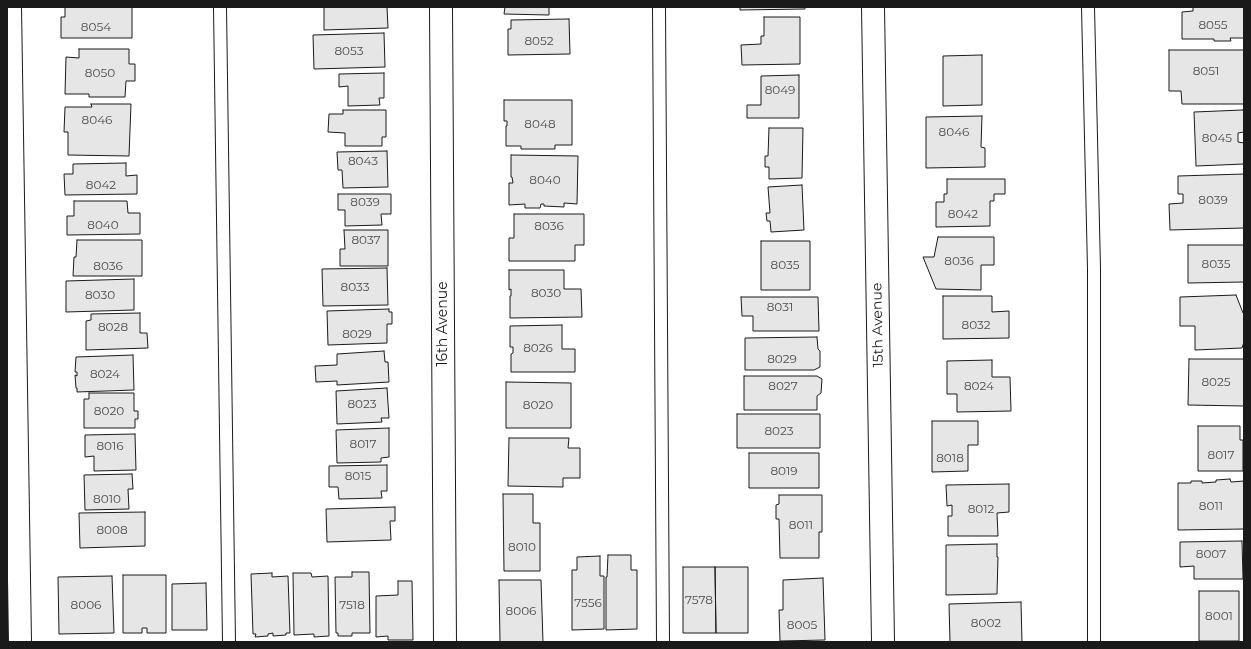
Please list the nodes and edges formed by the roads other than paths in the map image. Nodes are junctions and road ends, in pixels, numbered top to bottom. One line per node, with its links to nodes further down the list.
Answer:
1 (10, 7): 7 (street)
2 (220, 7): 8 (lane)
3 (441, 7): 9 (street, 16th Avenue)
4 (659, 7): 10 (lane)
5 (873, 7): 11 (street, 15th Avenue)
6 (1088, 7): 12 (lane)
7 (20, 642)
8 (229, 642)
9 (445, 642)
10 (663, 642)
11 (883, 642)
12 (1094, 642)

